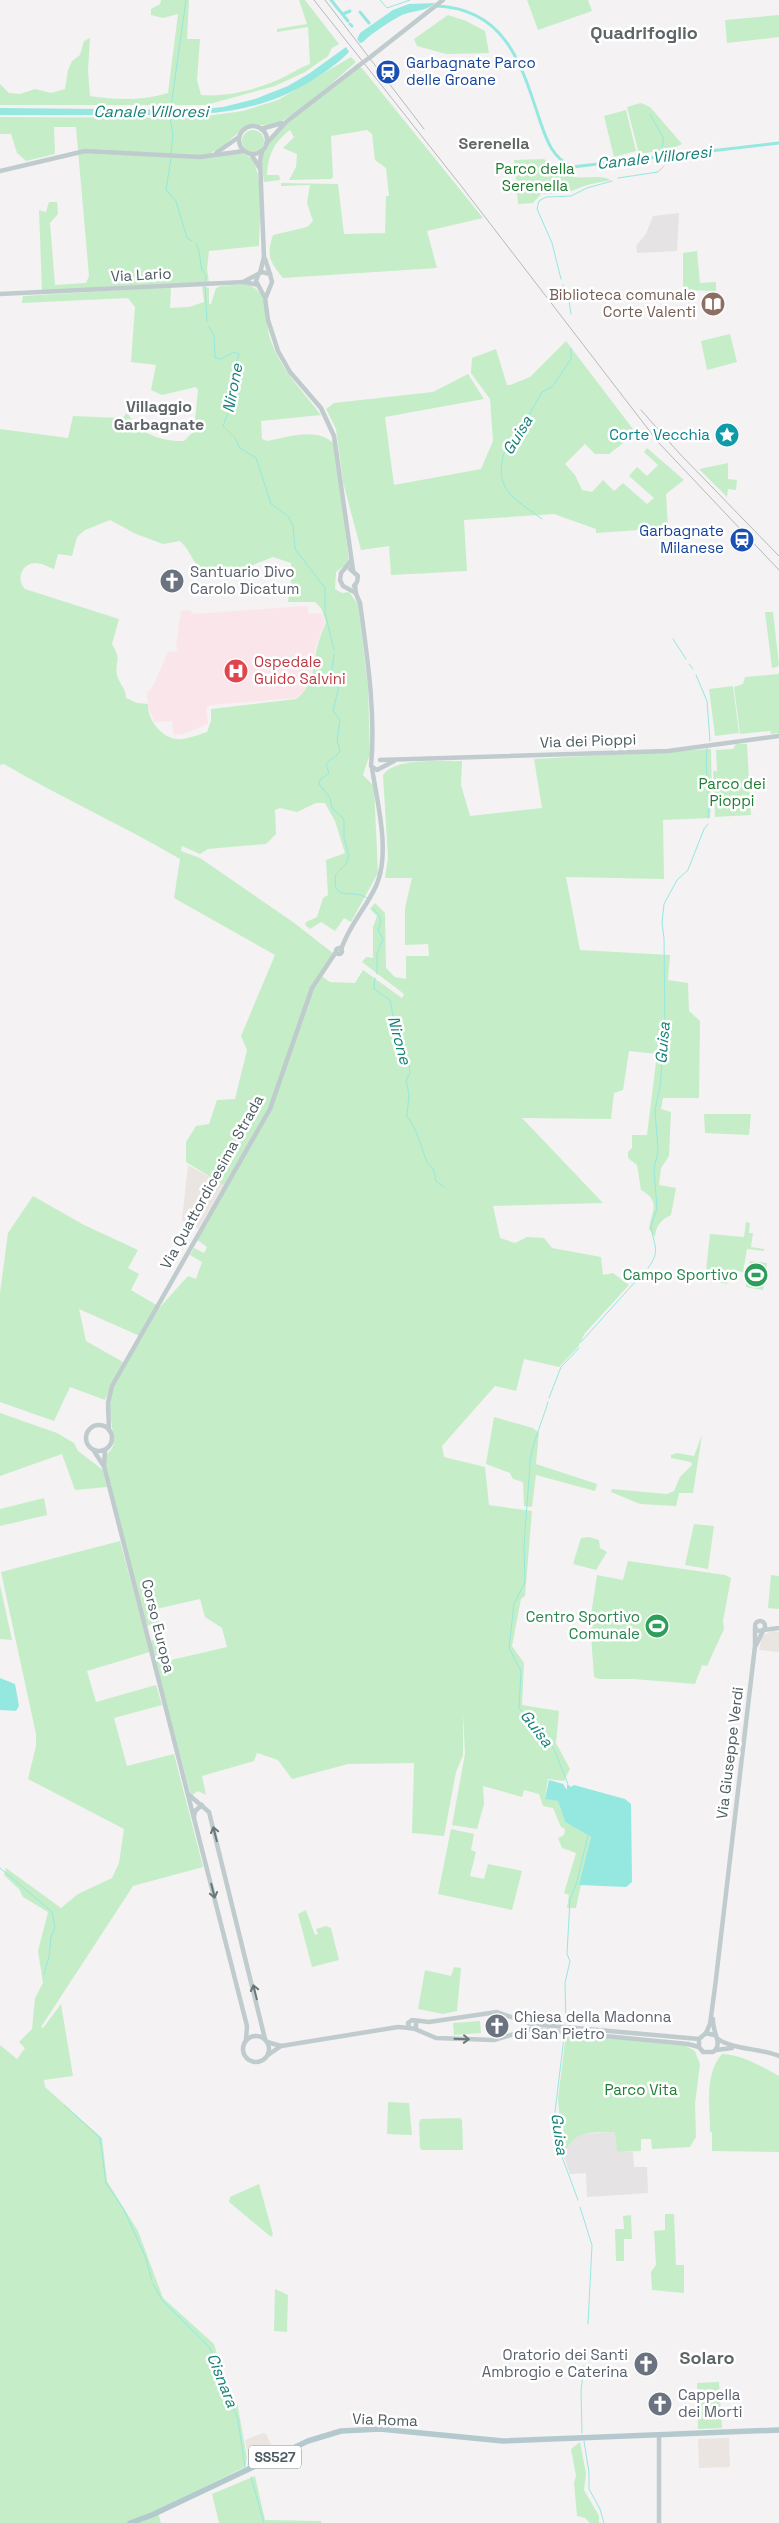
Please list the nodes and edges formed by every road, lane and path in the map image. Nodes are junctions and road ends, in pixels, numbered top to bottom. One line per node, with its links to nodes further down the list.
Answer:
1 (443, 0): 2 (street, bridge)
2 (286, 122): 3 (street); 5 (street)
3 (261, 129): 4 (street); 5 (street)
4 (239, 137): 7 (street); 9 (street)
5 (266, 144): 6 (street)
6 (262, 150): 8 (street); 11 (street)
7 (244, 151): 8 (street); 9 (street)
8 (251, 154): 11 (street)
9 (212, 155): 10 (street)
10 (0, 171)
11 (261, 171): 12 (street)
12 (264, 257): 13 (street); 14 (street)
13 (259, 274): 14 (street); 15 (street, Via Lario); 16 (street)
14 (270, 274): 17 (street)
15 (244, 282): 16 (street, Via Lario); 18 (street, Via Lario)
16 (259, 286): 17 (street, Via Lario); 19 (street)
17 (269, 286): 19 (street)
18 (0, 294)
19 (266, 298): 20 (street)
20 (352, 560): 21 (street); 22 (street)
21 (344, 570): 22 (street); 24 (street)
22 (353, 570): 23 (street)
23 (356, 585): 24 (street); 25 (street)
24 (349, 588): 25 (street)
25 (356, 594): 27 (street)
26 (779, 736): 29 (street, Via dei Pioppi)
27 (373, 750): 28 (street); 30 (street)
28 (378, 760): 29 (street, Via dei Pioppi); 30 (street); 32 (street)
29 (397, 760): 32 (street, Via dei Pioppi)
30 (372, 762): 31 (street)
31 (372, 768): 32 (street); 33 (street)
32 (381, 768): 33 (street)
33 (376, 787): 34 (street, Via Quattordicesima Strada)
34 (142, 1334): 35 (street, Via Quattordicesima Strada); 36 (street, Via Quattordicesima Strada)
35 (135, 1340): 36 (street); 37 (street, Via Quattordicesima Strada)
36 (133, 1350): 37 (street, Via Quattordicesima Strada)
37 (122, 1367): 38 (street, Via Quattordicesima Strada)
38 (107, 1418): 39 (street); 40 (street, Via Quattordicesima Strada)
39 (100, 1425): 40 (street); 42 (street)
40 (109, 1430): 41 (street)
41 (105, 1450): 42 (street); 43 (street, Corso Europa)
42 (94, 1451): 43 (street, Corso Europa)
43 (104, 1466): 49 (street, Corso Europa)
44 (764, 1623): 45 (street); 46 (street); 47 (street)
45 (755, 1628): 47 (street); 48 (street, Via Giuseppe Verdi)
46 (776, 1628): 47 (street)
47 (763, 1630): 48 (street, Via Giuseppe Verdi)
48 (755, 1646): 52 (street, Via Giuseppe Verdi)
49 (187, 1793): 50 (street); 51 (street, Corso Europa)
50 (202, 1805): 51 (street); 60 (street, one-way to 50)
51 (194, 1821): 59 (street, Corso Europa, one-way to 59)
52 (715, 1987): 56 (street); 57 (street)
53 (416, 2022): 54 (street); 55 (street); 58 (street)
54 (409, 2025): 55 (street); 61 (street)
55 (415, 2029): 62 (street, one-way to 62)
56 (706, 2034): 57 (street); 58 (street)
57 (716, 2036): 63 (street); 64 (street)
58 (699, 2039): 62 (street)
59 (246, 2040): 60 (street); 65 (street)
60 (266, 2040): 61 (street); 65 (street)
61 (281, 2046): 65 (street)
62 (699, 2047): 63 (street)
63 (716, 2050): 64 (street)
64 (772, 2054): 66 (street)
65 (268, 2056)
66 (779, 2056)
67 (779, 2430): 68 (main road, SS527)
68 (658, 2435): 69 (main road, Via Roma / SS527); 70 (street)
69 (130, 2523)
70 (659, 2523)

